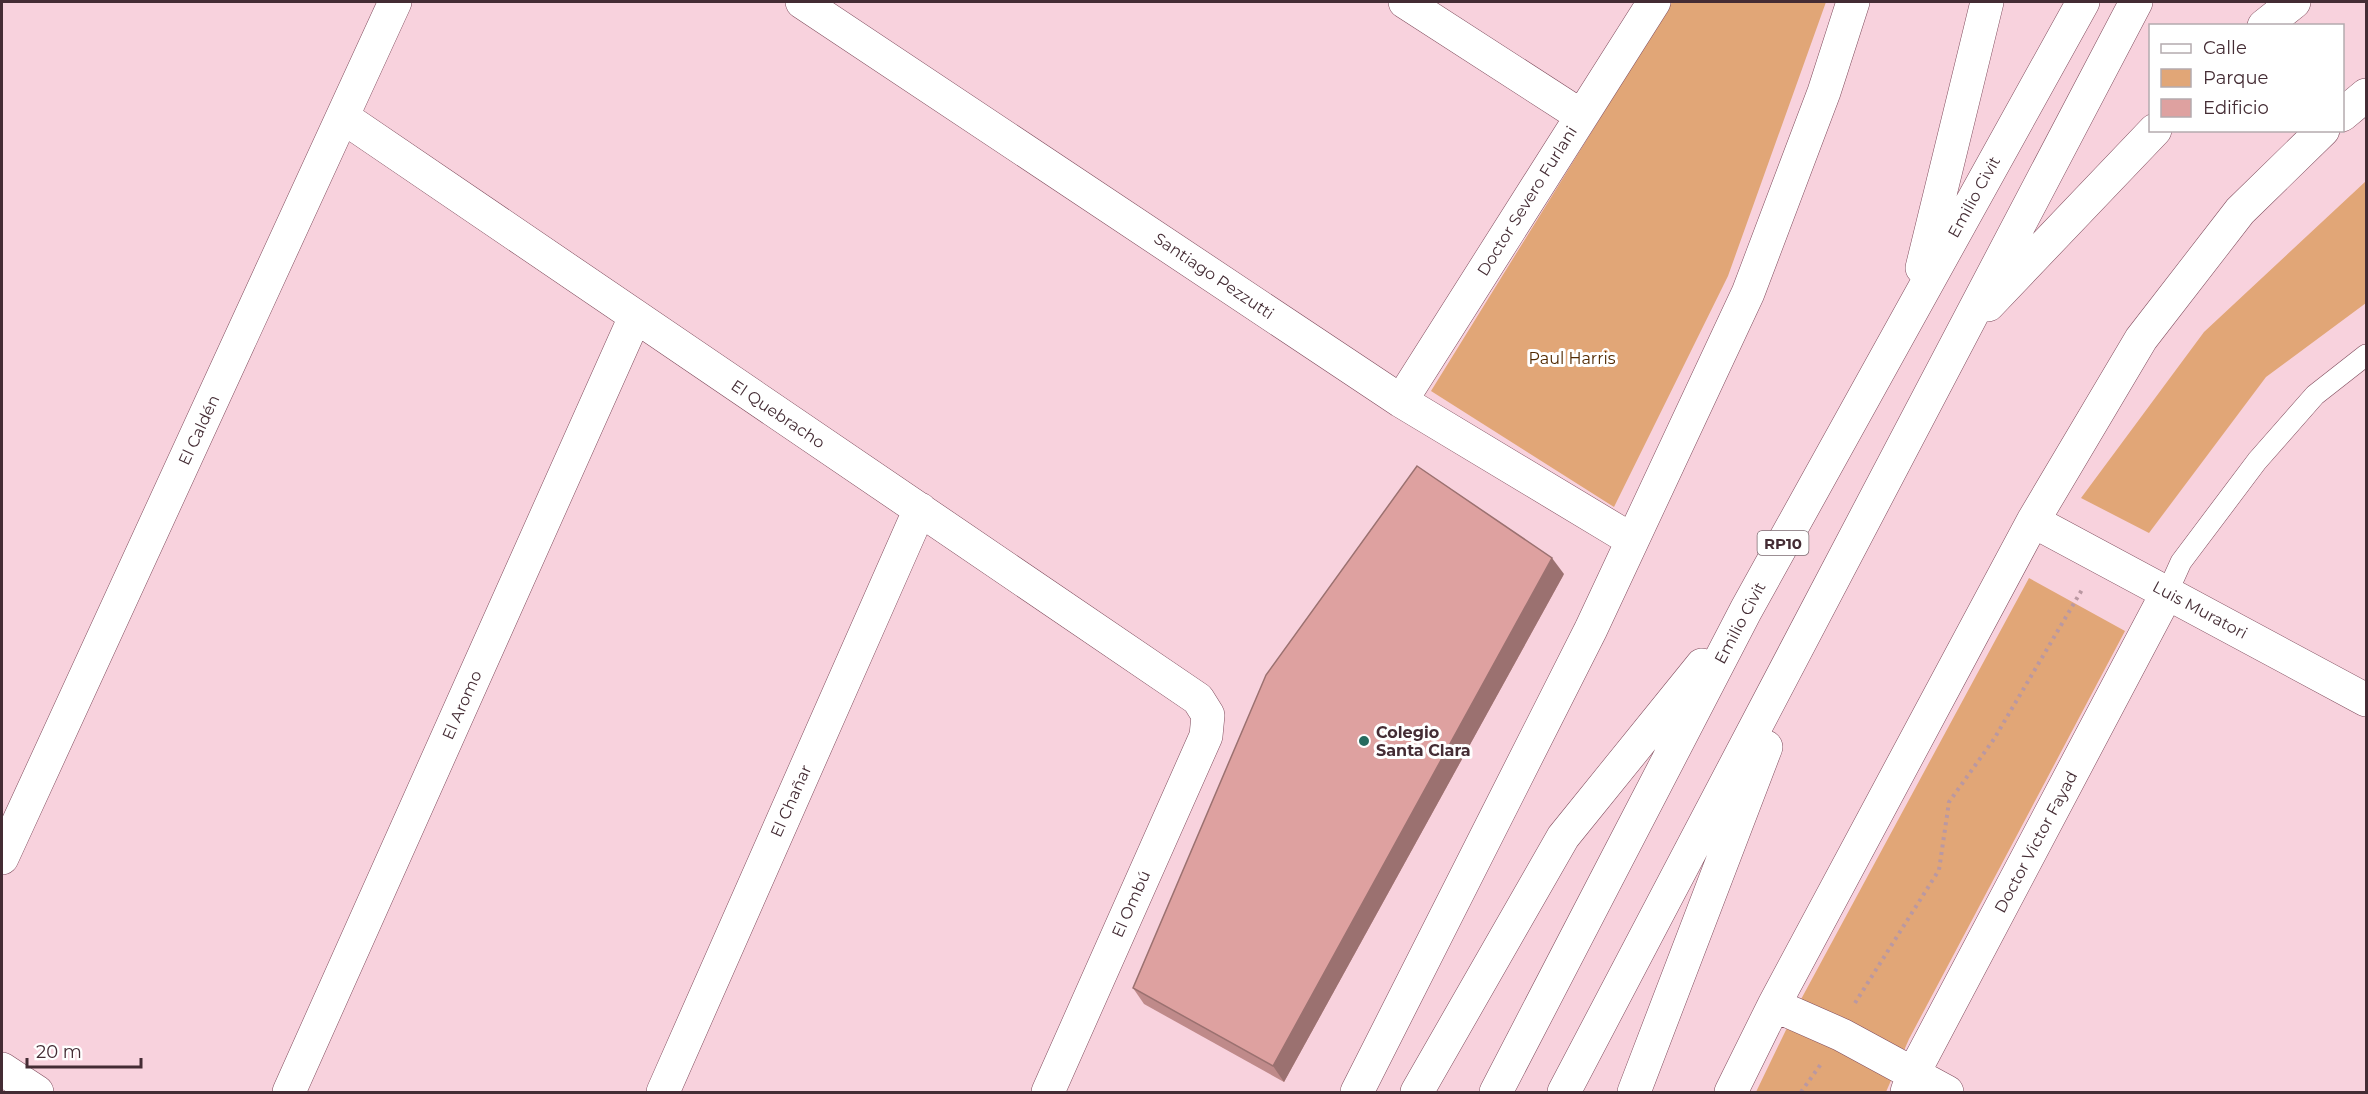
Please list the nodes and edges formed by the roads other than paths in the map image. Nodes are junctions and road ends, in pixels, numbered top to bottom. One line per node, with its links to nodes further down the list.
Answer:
1 (395, 2): 14 (main road, El Caldén)
2 (802, 2): 21 (main road, Santiago Pezzutti)
3 (1405, 2): 13 (main road)
4 (1654, 2): 13 (main road, Doctor Severo Furlani)
5 (1852, 2): 24 (main road)
6 (1987, 2): 17 (main road)
7 (2082, 2): 17 (main road, Emilio Civit / RP10)
8 (2136, 2): 19 (main road)
9 (2294, 2): 10 (main road)
10 (2266, 24)
11 (2367, 95): 12 (main road)
12 (2344, 114)
13 (1580, 115): 21 (main road, Doctor Severo Furlani)
14 (343, 117): 18 (main road, El Quebracho); 30 (main road, El Caldén)
15 (2153, 132): 19 (main road)
16 (2321, 132): 23 (main road)
17 (1911, 310): 27 (main road, Emilio Civit / RP10)
18 (635, 317): 22 (main road, El Quebracho); 35 (main road, El Aromo)
19 (1962, 332): 26 (main road)
20 (2367, 355): 25 (lane)
21 (1401, 401): 24 (main road, Santiago Pezzutti)
22 (920, 509): 29 (main road, El Quebracho); 36 (main road, El Chañar)
23 (2033, 522): 25 (main road, Luis Muratori); 31 (main road)
24 (1632, 540): 38 (main road)
25 (2167, 592): 28 (main road, Luis Muratori); 33 (main road, Doctor Victor Fayad)
26 (1818, 609): 41 (main road); 42 (main road)
27 (1746, 610): 39 (main road); 40 (main road, Emilio Civit / RP10)
28 (2367, 700)
29 (1208, 715): 37 (main road, El Ombú)
30 (2, 858)
31 (1774, 1005): 33 (main road); 43 (main road)
32 (2, 1069): 34 (main road)
33 (1910, 1083): 44 (main road)
34 (37, 1092)
35 (289, 1092)
36 (663, 1092)
37 (1048, 1092)
38 (1358, 1092)
39 (1417, 1092)
40 (1497, 1092)
41 (1564, 1092)
42 (1634, 1092)
43 (1731, 1092)
44 (1947, 1092)

